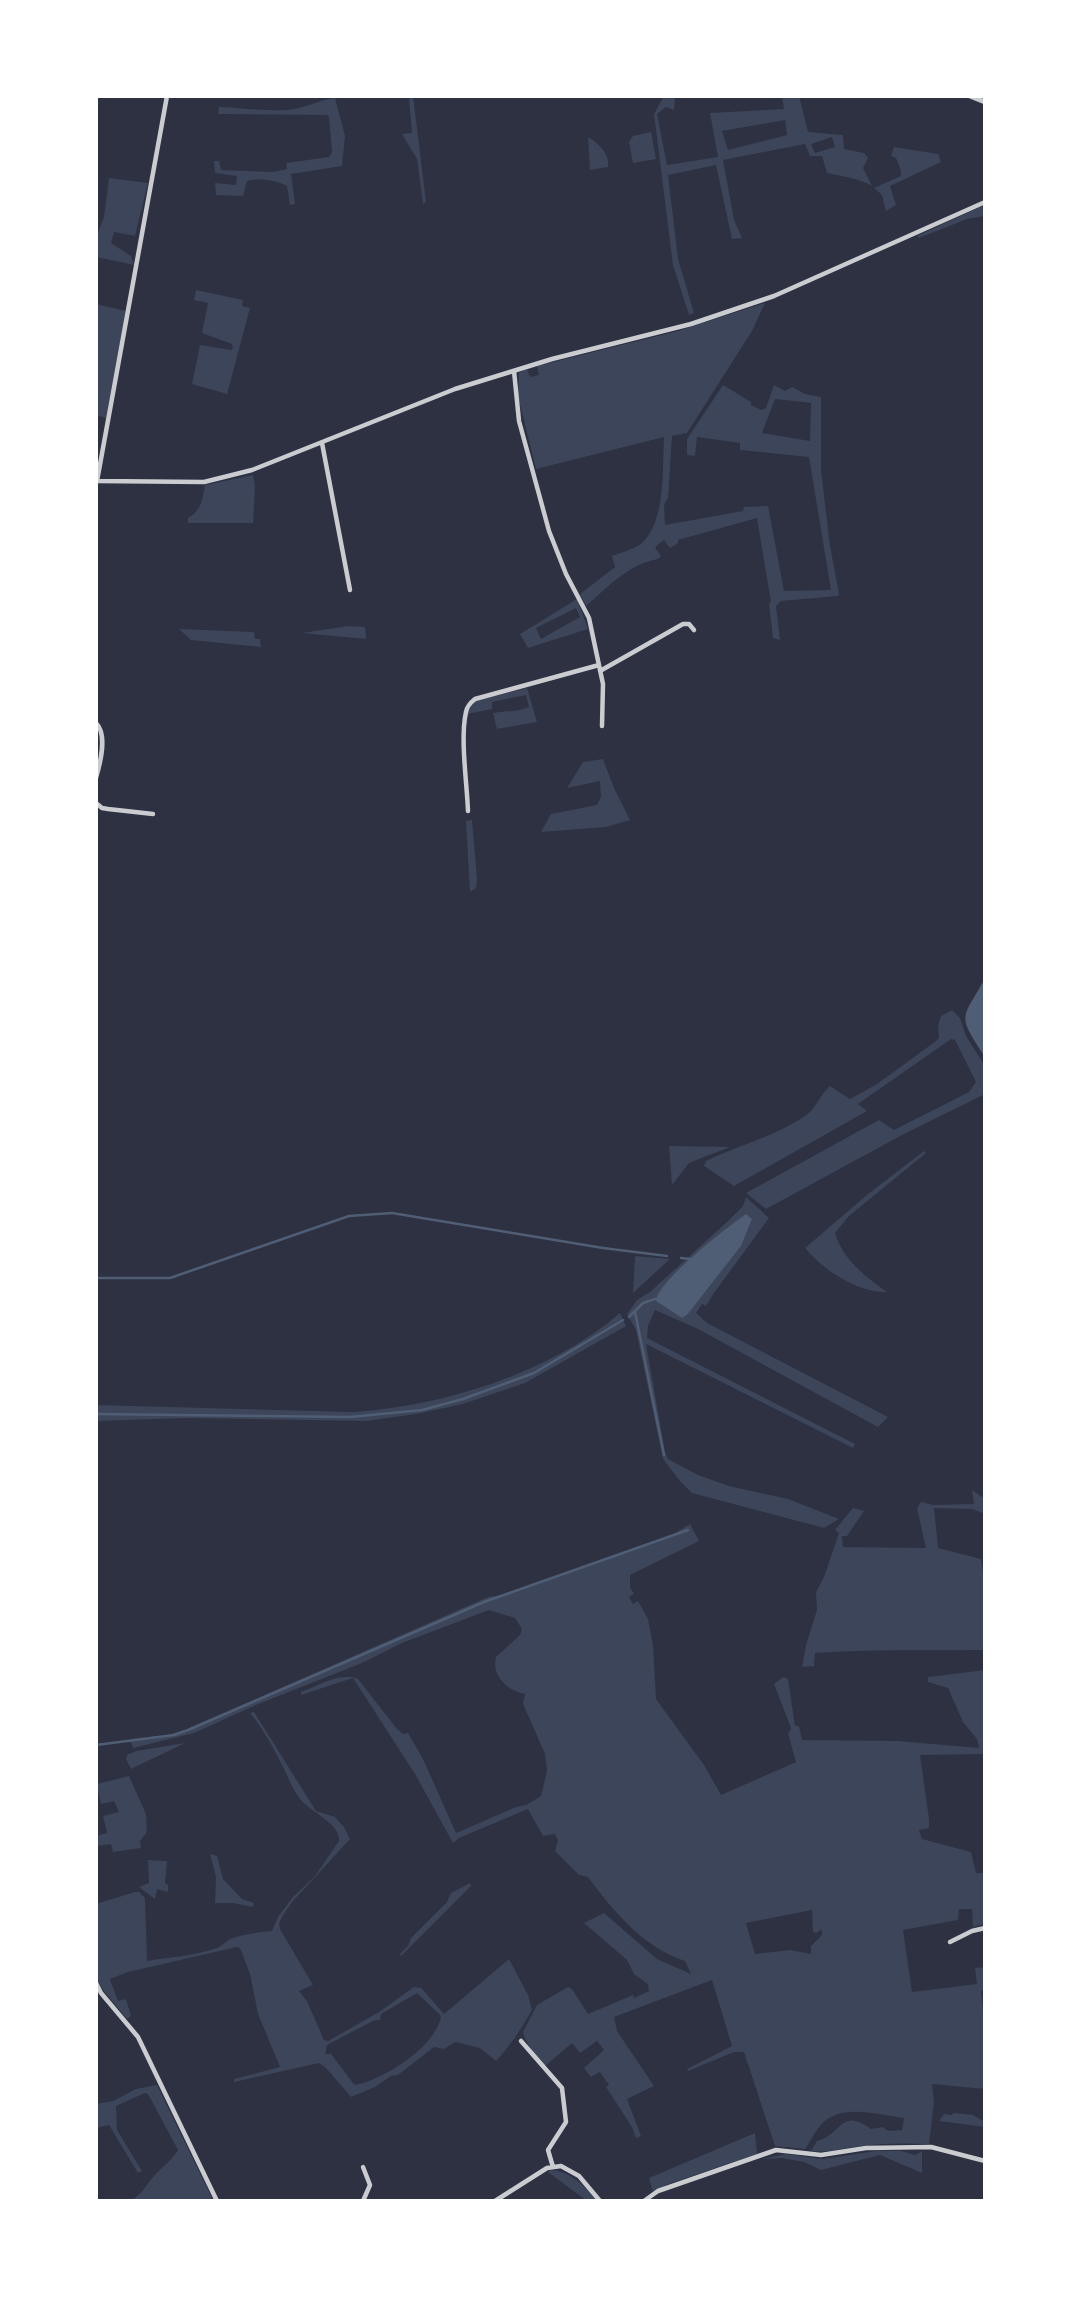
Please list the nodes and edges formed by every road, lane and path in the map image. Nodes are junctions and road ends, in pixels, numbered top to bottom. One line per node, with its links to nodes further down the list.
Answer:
1 (167, 96): 7 (street)
2 (970, 96): 3 (street)
3 (985, 102)
4 (985, 202): 5 (street)
5 (514, 371): 6 (street); 10 (street)
6 (322, 443): 7 (street); 8 (street)
7 (97, 481)
8 (350, 590)
9 (694, 631): 11 (street)
10 (599, 665): 11 (street); 16 (street)
11 (600, 671): 13 (street)
12 (96, 723): 14 (street)
13 (602, 726)
14 (96, 778)
15 (96, 803): 17 (street)
16 (468, 811)
17 (153, 814)
18 (985, 1928): 19 (street)
19 (950, 1942)
20 (96, 1983): 25 (street)
21 (521, 2041): 24 (street)
22 (985, 2161): 29 (street)
23 (363, 2167): 26 (street)
24 (552, 2167): 27 (street); 28 (street)
25 (217, 2201)
26 (363, 2201)
27 (495, 2201)
28 (600, 2201)
29 (643, 2201)

